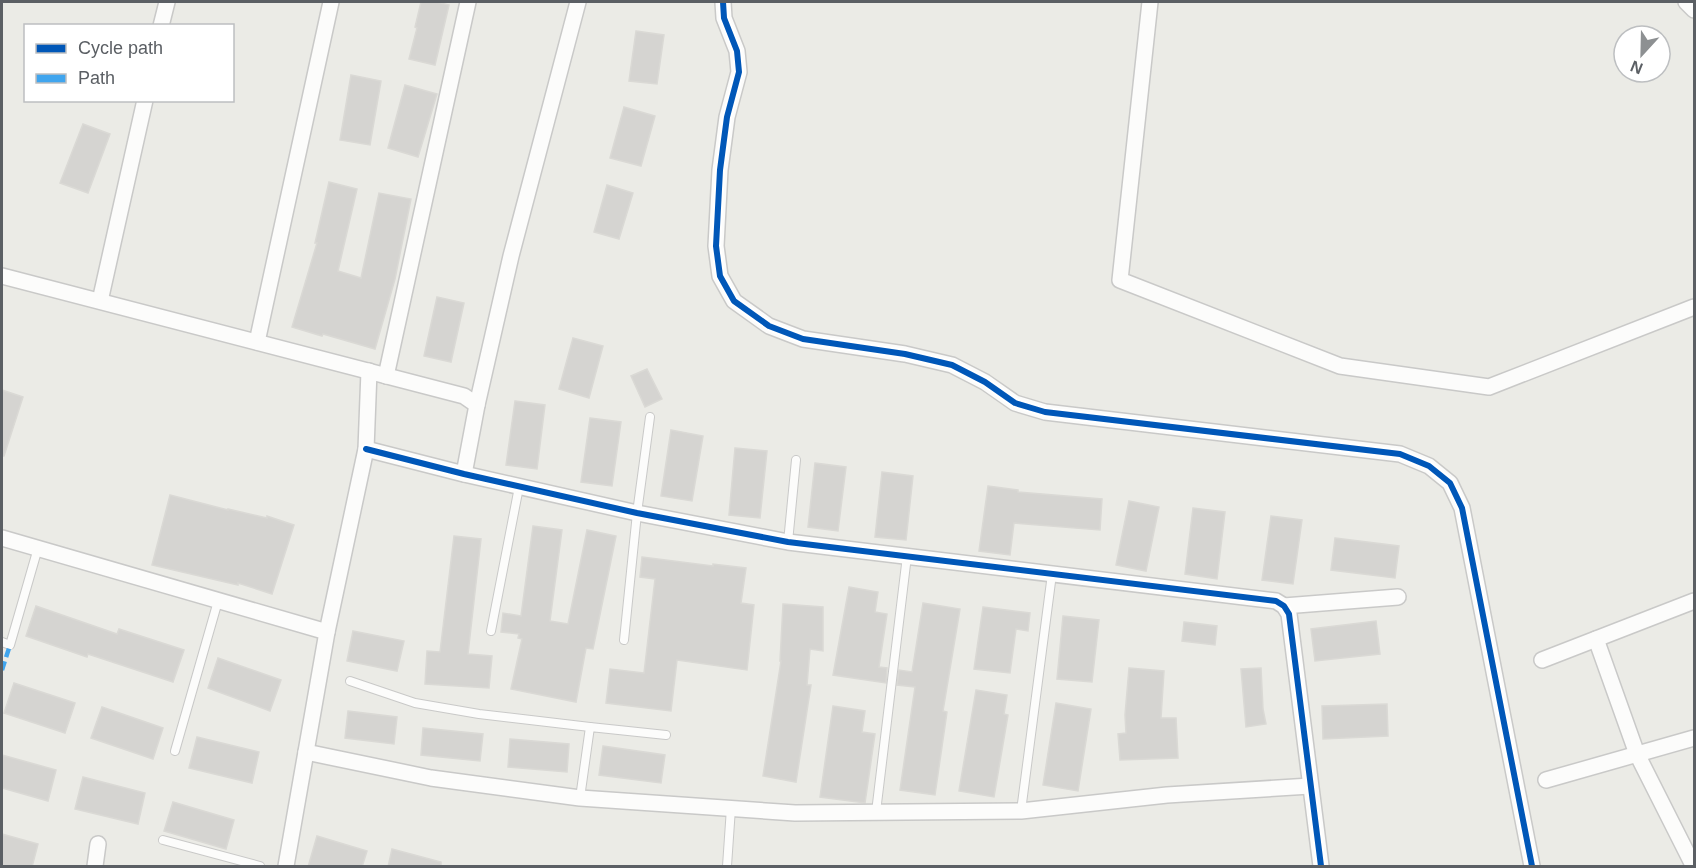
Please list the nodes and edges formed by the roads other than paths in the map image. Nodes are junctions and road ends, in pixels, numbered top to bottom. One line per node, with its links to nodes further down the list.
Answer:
1 (167, 2): 9 (street)
2 (331, 2): 14 (street)
3 (468, 2): 16 (street)
4 (578, 2): 17 (street)
5 (723, 2): 60 (street)
6 (1150, 2): 13 (street)
7 (1686, 2): 8 (street)
8 (1695, 10)
9 (162, 24)
10 (145, 102): 12 (street)
11 (2, 276): 12 (street)
12 (100, 301): 14 (street)
13 (1695, 307)
14 (257, 342): 15 (street)
15 (369, 371): 16 (street); 19 (street)
16 (386, 376): 17 (street)
17 (477, 405): 21 (street)
18 (650, 417): 23 (lane)
19 (366, 449): 21 (street); 34 (street)
20 (796, 460): 25 (lane)
21 (464, 474): 22 (street)
22 (519, 487): 23 (street); 33 (lane)
23 (637, 513): 25 (street); 36 (lane)
24 (2, 538): 26 (street)
25 (788, 542): 27 (street)
26 (38, 548): 30 (street); 37 (lane)
27 (908, 556): 28 (street); 51 (lane)
28 (1052, 574): 32 (street); 50 (lane)
29 (1398, 597): 32 (street)
30 (218, 601): 34 (street); 43 (lane)
31 (1695, 601): 35 (street)
32 (1284, 606): 47 (street)
33 (491, 631)
34 (327, 632): 44 (street)
35 (1596, 639): 38 (street); 45 (street)
36 (624, 640)
37 (2, 642)
38 (1542, 660)
39 (350, 681): 40 (lane)
40 (590, 727): 41 (lane); 48 (lane)
41 (666, 735)
42 (1695, 738): 45 (street)
43 (175, 751)
44 (306, 752): 48 (street); 57 (street)
45 (1637, 754): 46 (street); 54 (street)
46 (1546, 780)
47 (1310, 786): 50 (street); 59 (street)
48 (580, 798): 49 (street)
49 (731, 808): 51 (street); 58 (lane)
50 (1021, 811): 51 (street)
51 (876, 812)
52 (163, 840): 56 (lane)
53 (98, 844): 55 (street)
54 (1688, 864)
55 (94, 867)
56 (260, 867)
57 (286, 867)
58 (727, 867)
59 (1321, 867)
60 (1532, 867)

